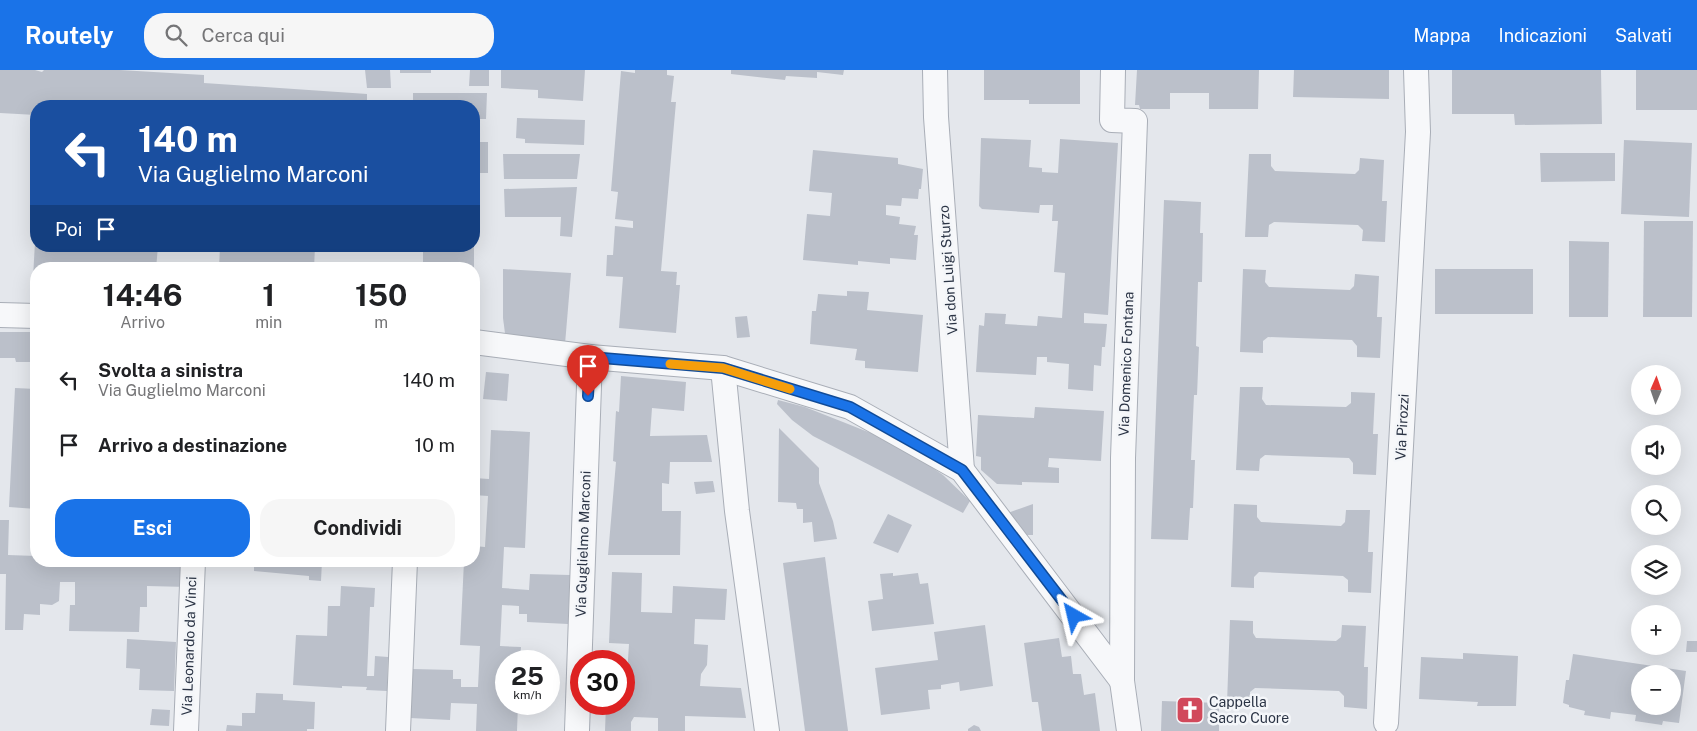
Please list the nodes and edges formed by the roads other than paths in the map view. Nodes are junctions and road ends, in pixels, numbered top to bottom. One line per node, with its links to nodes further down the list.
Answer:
1 (934, 70): 9 (street, Via don Luigi Sturzo)
2 (1113, 70): 12 (street, Via Domenico Fontana)
3 (1416, 70): 13 (street, Via Pirozzi)
4 (0, 315): 5 (street)
5 (30, 316)
6 (480, 343): 7 (street)
7 (590, 357): 8 (street); 16 (street, Via Guglielmo Marconi)
8 (723, 368): 9 (street); 17 (street)
9 (962, 470): 12 (street)
10 (193, 567): 14 (street, Via Leonardo da Vinci)
11 (405, 567): 15 (street)
12 (1122, 681): 18 (street)
13 (1386, 723)
14 (186, 731)
15 (398, 731)
16 (577, 731)
17 (767, 731)
18 (1129, 731)

